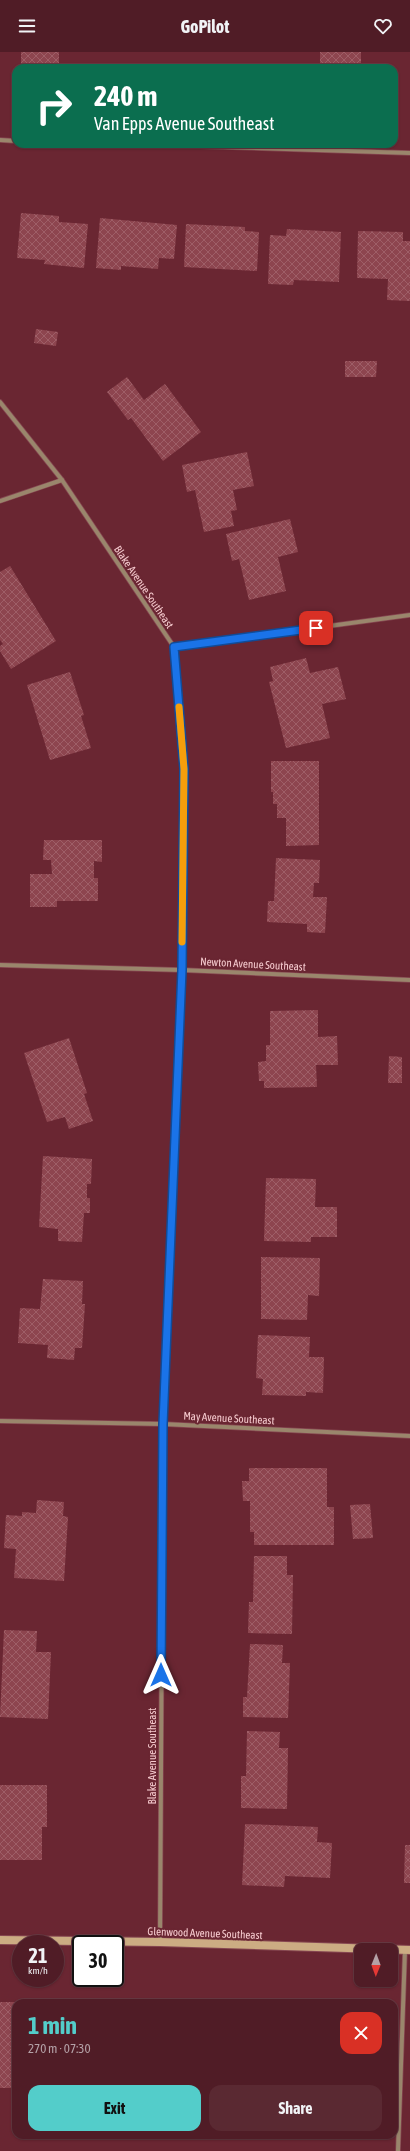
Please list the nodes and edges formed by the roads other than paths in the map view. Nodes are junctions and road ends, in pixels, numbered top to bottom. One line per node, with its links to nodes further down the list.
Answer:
1 (0, 140): 2 (street)
2 (12, 141)
3 (253, 148): 4 (street)
4 (410, 153)
5 (0, 402): 6 (street, Blake Avenue Southeast)
6 (62, 480): 7 (street); 9 (street, Blake Avenue Southeast)
7 (0, 501)
8 (410, 616): 9 (street)
9 (174, 647): 11 (street, Blake Avenue Southeast)
10 (0, 965): 11 (street, Newton Avenue Southeast)
11 (182, 970): 12 (street, Newton Avenue Southeast); 14 (street, Blake Avenue Southeast)
12 (410, 980)
13 (0, 1421): 14 (street, May Avenue Southeast)
14 (163, 1424): 15 (street, May Avenue Southeast); 17 (street, Blake Avenue Southeast)
15 (410, 1436)
16 (0, 1940): 17 (main road, Glenwood Avenue Southeast)
17 (160, 1942): 18 (main road, Glenwood Avenue Southeast)
18 (407, 1950): 19 (street)
19 (398, 2151)

